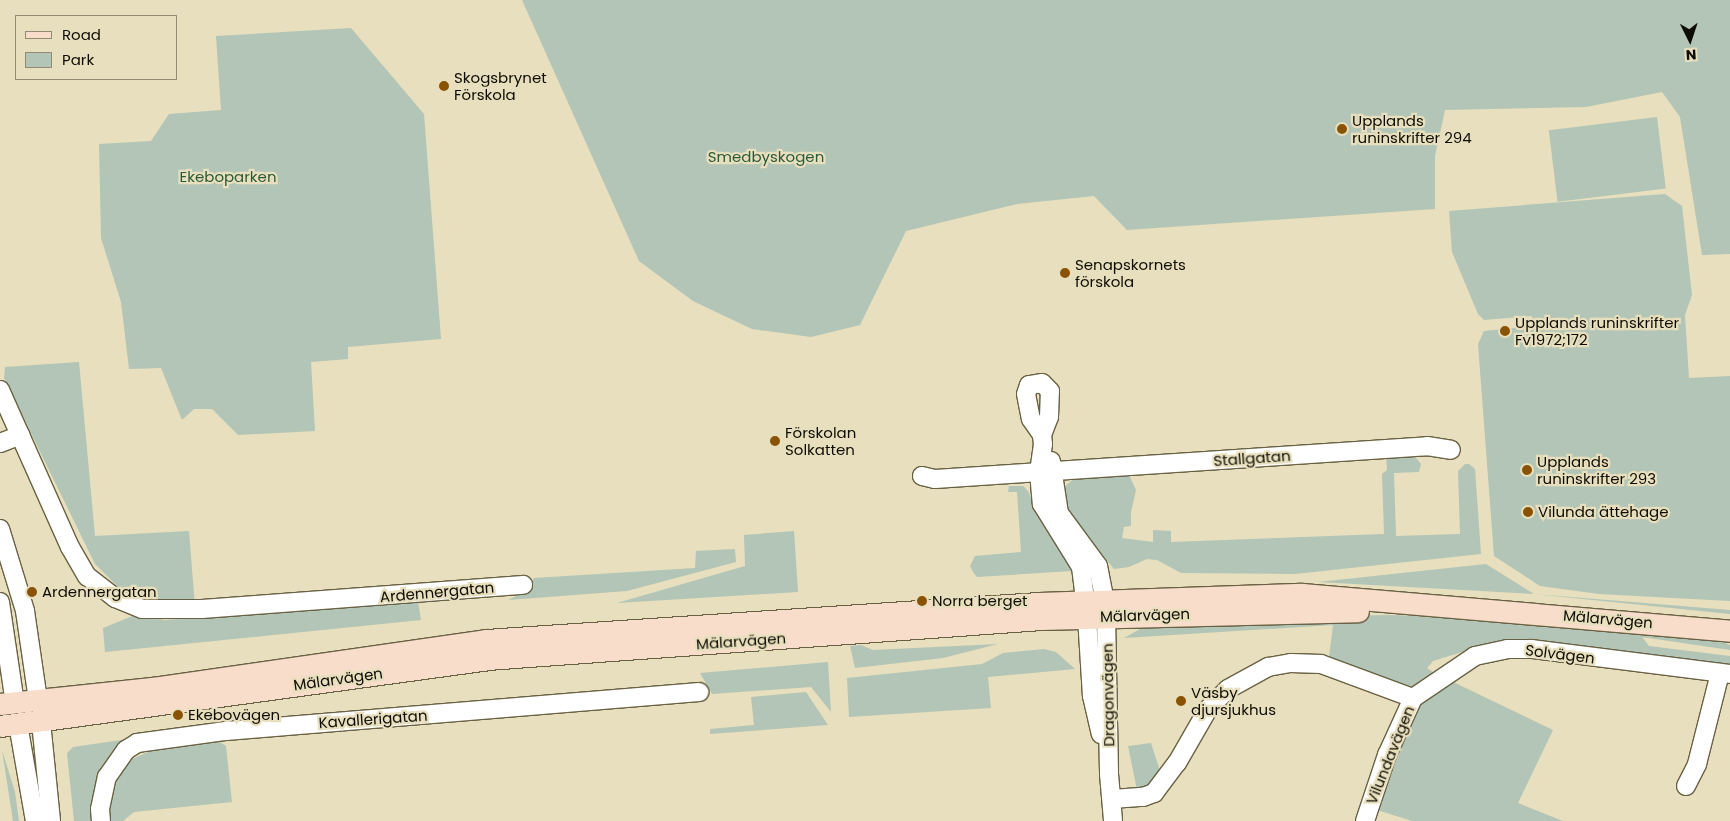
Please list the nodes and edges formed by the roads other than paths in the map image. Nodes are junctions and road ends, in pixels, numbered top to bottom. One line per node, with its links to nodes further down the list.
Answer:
1 (0, 390): 2 (street, Ardennergatan)
2 (21, 435): 4 (street); 9 (street, Ardennergatan)
3 (1043, 440): 6 (street)
4 (0, 444)
5 (1451, 450): 6 (street, Stallgatan)
6 (1046, 472): 7 (street, Stallgatan); 11 (street)
7 (922, 476)
8 (0, 529): 16 (street)
9 (522, 585)
10 (0, 602): 17 (street)
11 (1096, 609): 12 (main road, Mälarvägen); 16 (main road, Mälarvägen); 18 (main road, Mälarvägen); 21 (street, Dragonvägen)
12 (1730, 631)
13 (1725, 674): 15 (street, Solvägen); 20 (street, Solvägen)
14 (699, 692): 24 (street, Kavallerigatan)
15 (1413, 698): 21 (street, Vilundavägen); 26 (street, Vilundavägen)
16 (38, 700): 17 (main road, Mälarvägen); 18 (main road)
17 (8, 703): 19 (main road)
18 (41, 722): 19 (main road, Mälarvägen); 23 (street)
19 (9, 725): 22 (street)
20 (1686, 786)
21 (1112, 799): 25 (street, Dragonvägen)
22 (34, 821)
23 (51, 821)
24 (101, 821)
25 (1113, 821)
26 (1365, 821)

